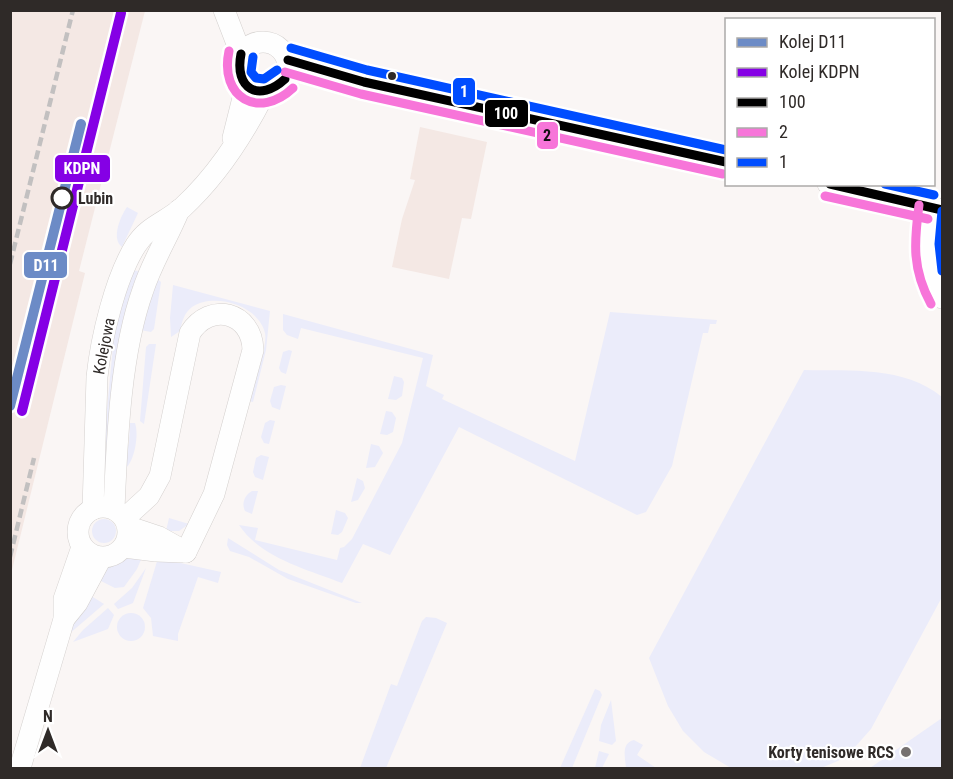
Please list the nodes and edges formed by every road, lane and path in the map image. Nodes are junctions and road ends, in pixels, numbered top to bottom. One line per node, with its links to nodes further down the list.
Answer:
1 (224, 10): 3 (street)
2 (230, 10): 3 (street)
3 (249, 48): 4 (street); 5 (street)
4 (286, 70): 5 (street); 6 (street)
5 (255, 89): 10 (street, Kolejowa)
6 (725, 162)
7 (837, 186): 8 (street)
8 (937, 209): 9 (street)
9 (942, 298)
10 (117, 522): 10 (street); 11 (street); 12 (street)
11 (82, 547): 12 (street); 13 (street)
12 (101, 558): 13 (street)
13 (64, 620): 14 (street)
14 (20, 768)

